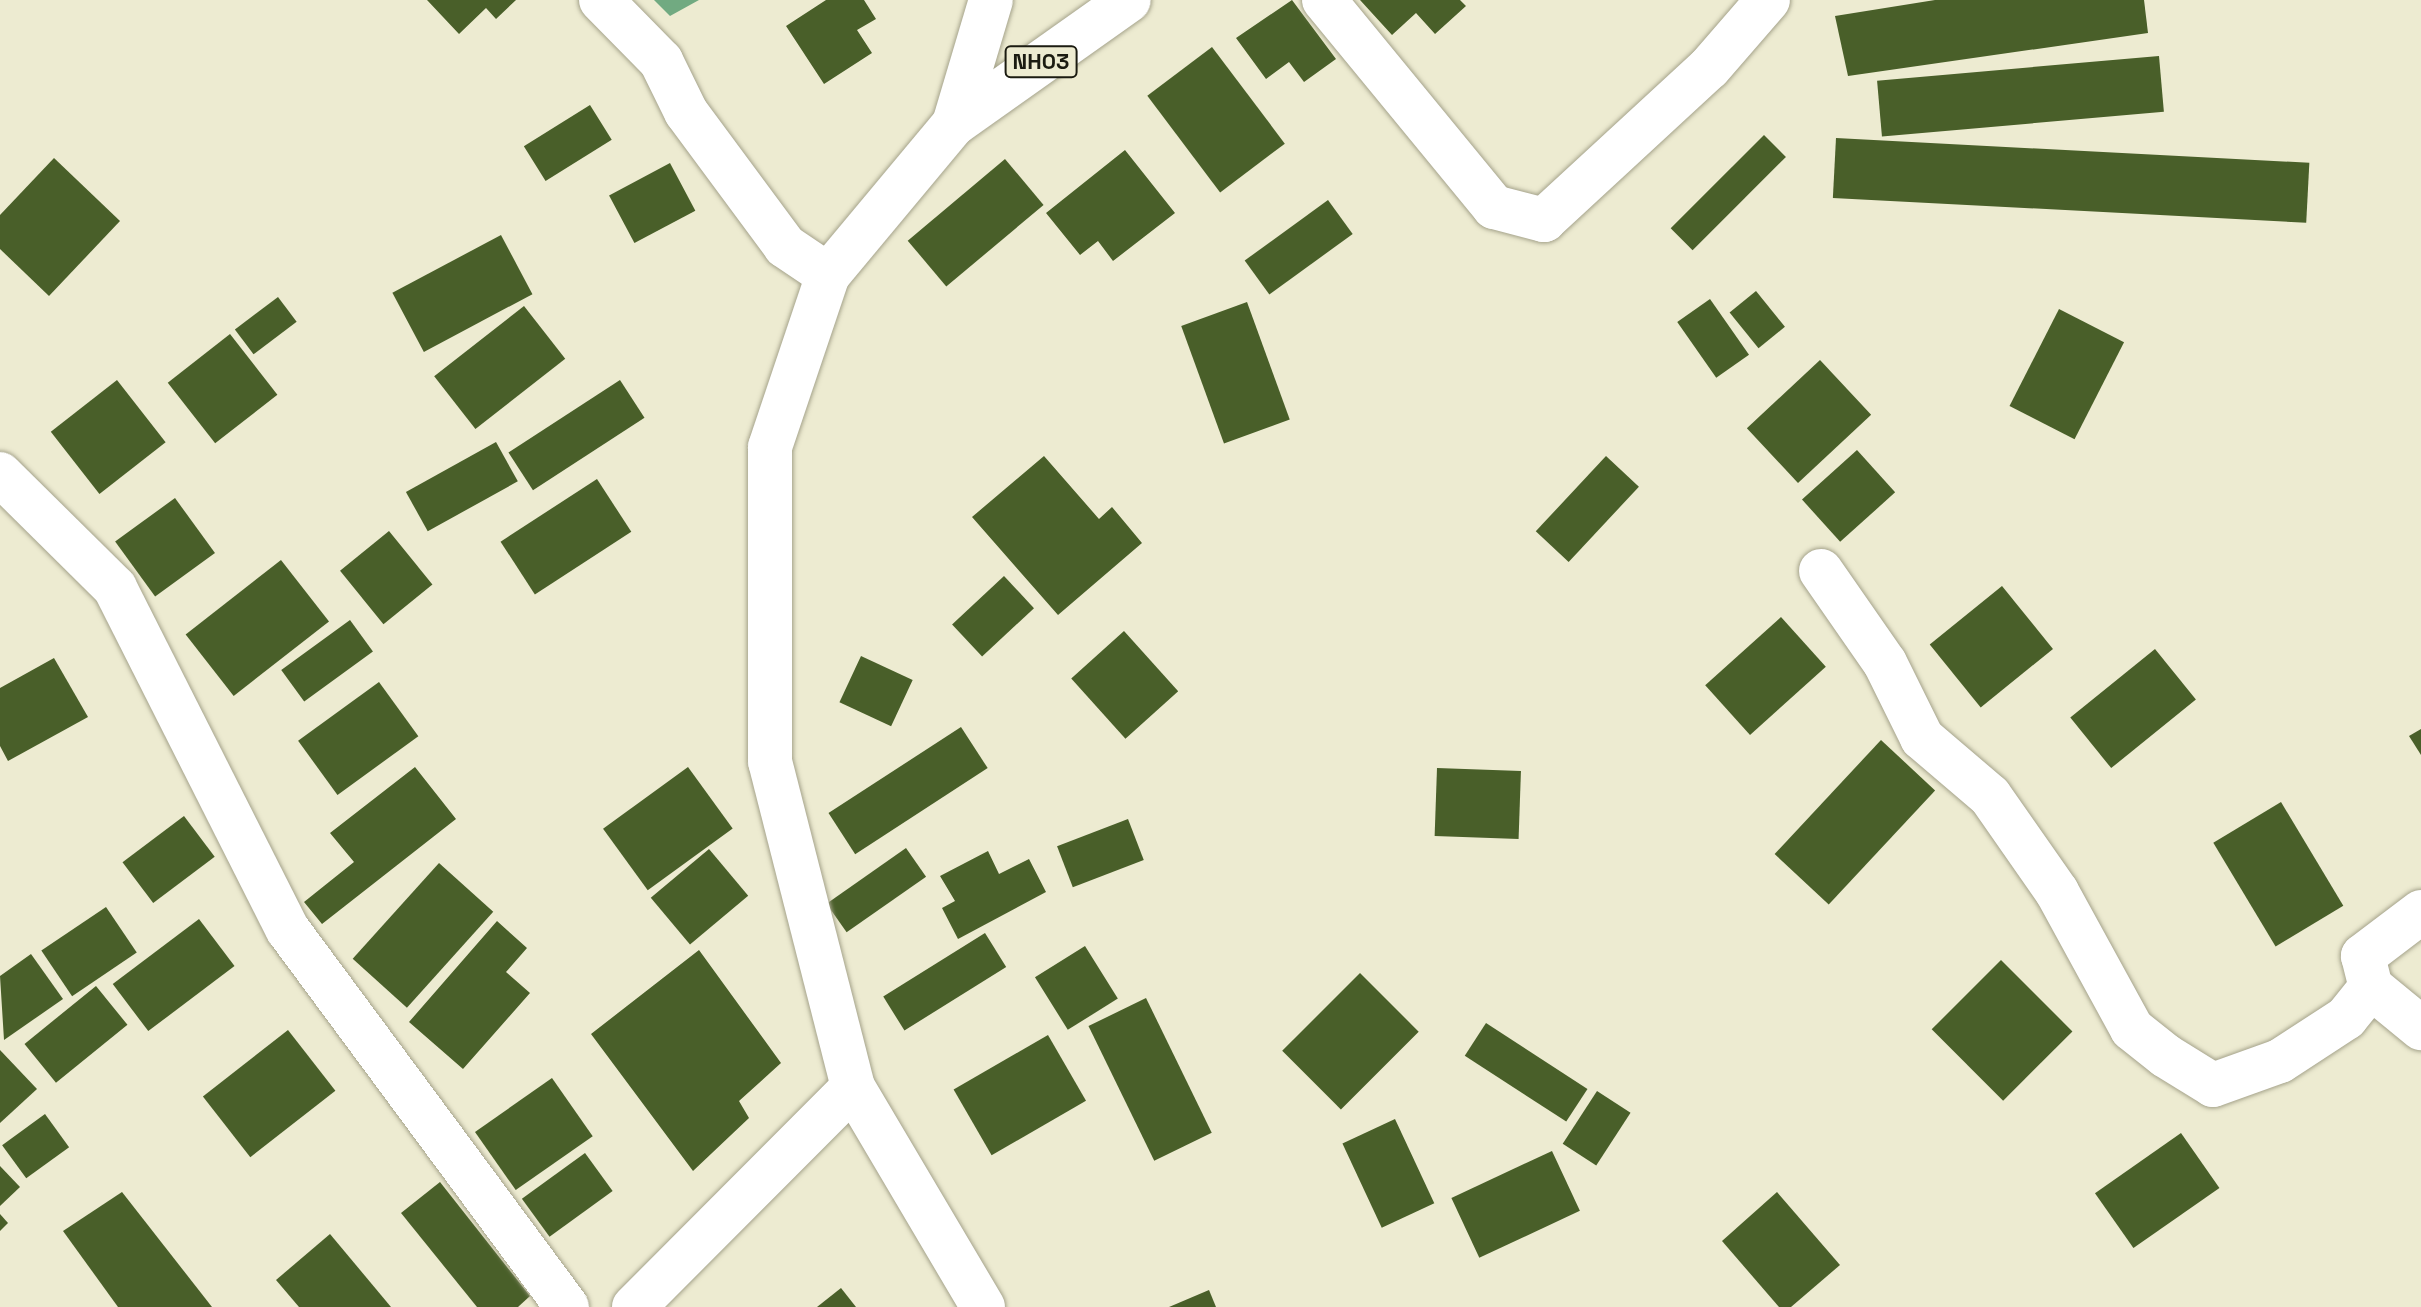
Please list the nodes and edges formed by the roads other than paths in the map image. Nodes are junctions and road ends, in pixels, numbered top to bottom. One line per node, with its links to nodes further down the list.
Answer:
1 (601, 0): 7 (street)
2 (991, 0): 6 (street, NH03)
3 (1129, 0): 6 (street, NH03)
4 (1324, 0): 5 (street)
5 (1768, 0)
6 (954, 124): 7 (street)
7 (828, 275): 13 (street)
8 (0, 474): 14 (street)
9 (1821, 571): 11 (street)
10 (2421, 912): 11 (street)
11 (2371, 987): 12 (street)
12 (2421, 1028)
13 (853, 1087): 15 (street); 16 (street)
14 (567, 1307)
15 (634, 1307)
16 (983, 1307)

